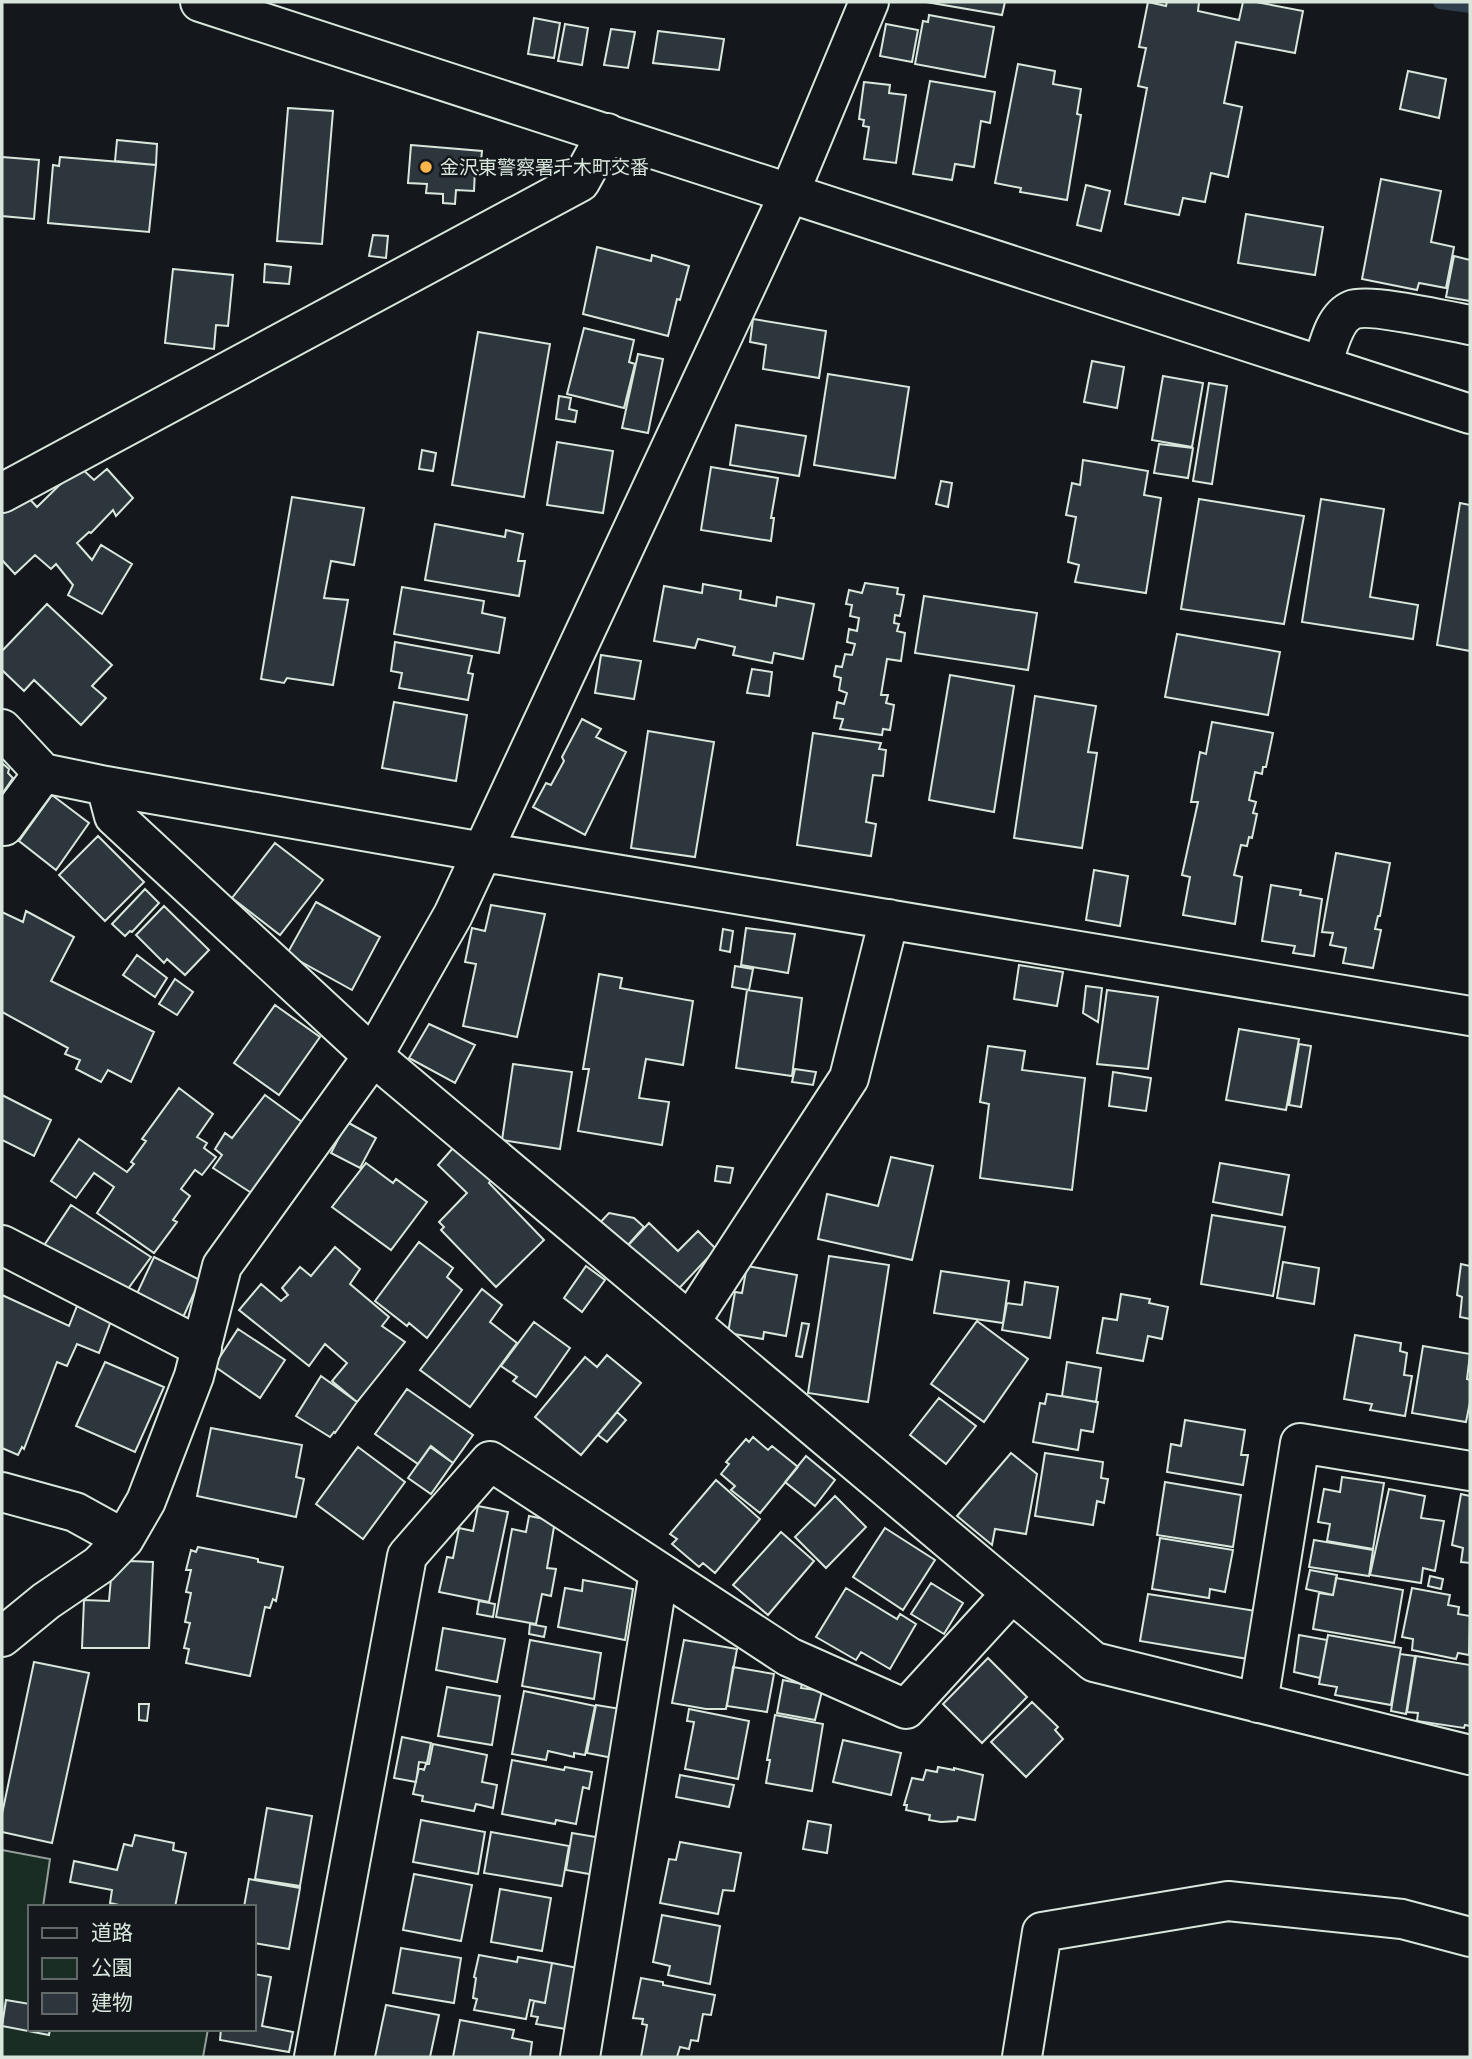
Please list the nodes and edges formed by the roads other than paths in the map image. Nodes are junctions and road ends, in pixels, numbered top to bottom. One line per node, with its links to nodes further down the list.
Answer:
1 (200, 2): 3 (street)
2 (869, 2): 4 (street)
3 (607, 133): 4 (street); 8 (street)
4 (789, 194): 6 (street); 13 (street)
5 (1470, 325): 6 (street)
6 (1322, 366): 7 (street)
7 (1470, 414)
8 (2, 493)
9 (2, 729): 10 (street)
10 (43, 773): 11 (street); 12 (street)
11 (106, 786): 13 (street); 16 (street)
12 (2, 826)
13 (483, 852): 14 (street); 16 (street)
14 (889, 919): 15 (street); 18 (street)
15 (1470, 1016)
16 (373, 1056): 18 (street); 19 (street)
17 (2, 1245): 19 (street)
18 (690, 1322): 24 (street)
19 (202, 1348): 22 (street)
20 (1470, 1471): 26 (street)
21 (2, 1492): 22 (street)
22 (124, 1539): 25 (street)
23 (659, 1572): 24 (street); 29 (street); 30 (street)
24 (1012, 1593): 26 (street)
25 (2, 1637)
26 (1258, 1703): 27 (street)
27 (1470, 1755)
28 (1470, 1937): 31 (street)
29 (314, 2057)
30 (580, 2057)
31 (1022, 2057)

